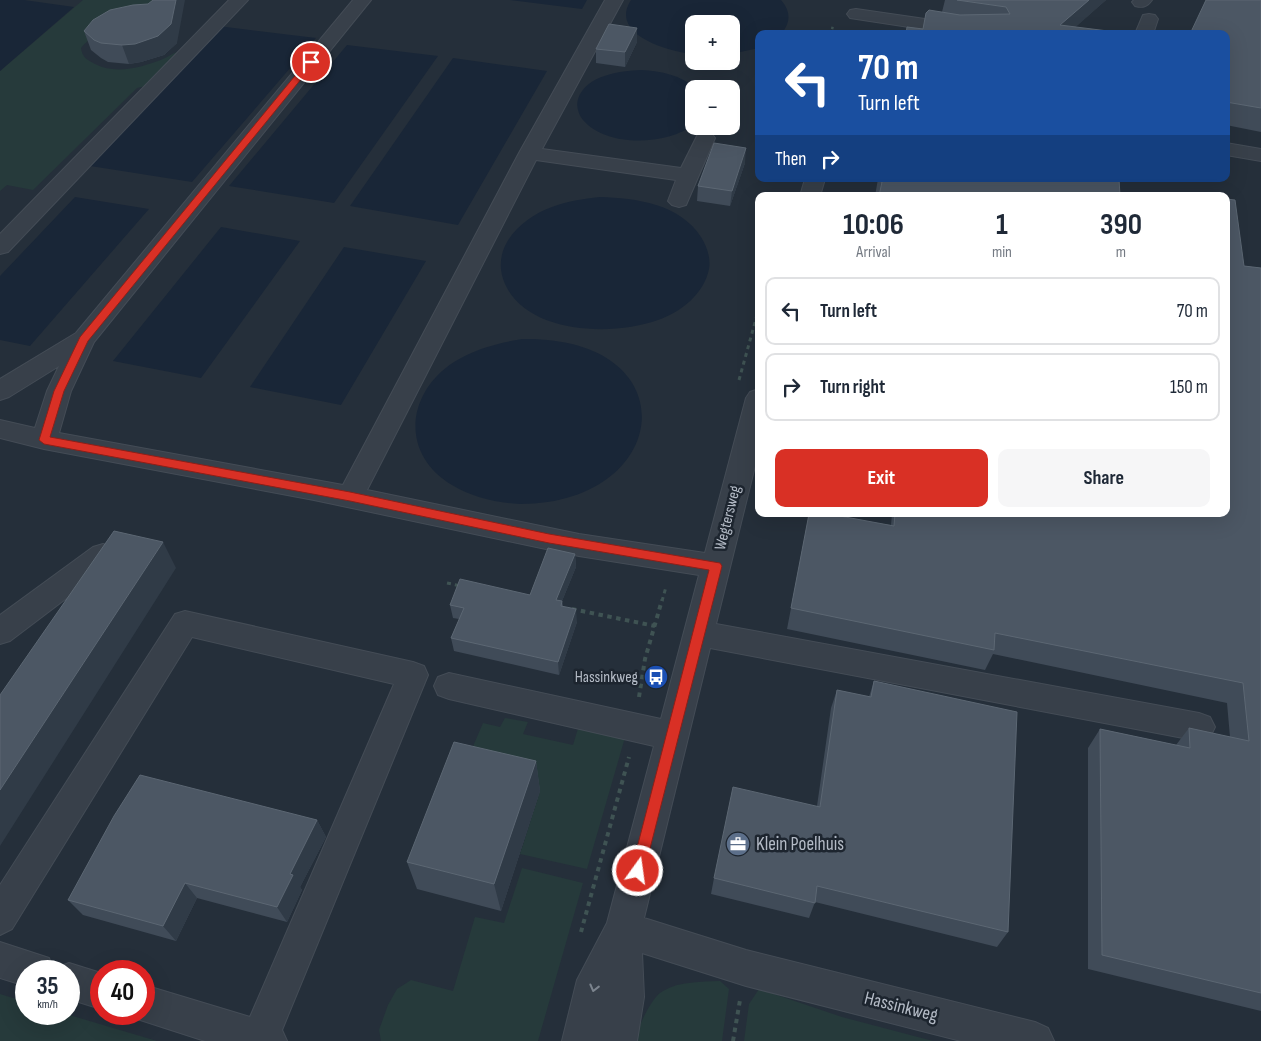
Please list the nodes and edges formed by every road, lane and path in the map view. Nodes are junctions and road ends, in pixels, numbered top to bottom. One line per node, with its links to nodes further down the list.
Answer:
1 (239, 0): 12 (street)
2 (362, 0): 14 (street)
3 (614, 0): 8 (street)
4 (857, 14): 5 (street)
5 (967, 30)
6 (704, 138): 10 (street)
7 (1230, 150): 9 (street)
8 (529, 153): 10 (street); 19 (street)
9 (1261, 155)
10 (688, 175): 11 (street)
11 (678, 201)
12 (0, 247)
13 (755, 338): 15 (path)
14 (84, 339): 16 (street); 18 (street)
15 (748, 390): 22 (street, Wegtersweg)
16 (0, 391)
17 (0, 429): 18 (street)
18 (44, 440): 19 (street)
19 (350, 497): 21 (street)
20 (103, 555): 27 (street)
21 (681, 562): 22 (street); 26 (path)
22 (716, 566): 28 (street, Wegtersweg)
23 (447, 583): 24 (path)
24 (466, 587)
25 (570, 608): 26 (path)
26 (655, 626): 31 (path)
27 (0, 632)
28 (699, 633): 30 (street); 32 (street, Wegtersweg)
29 (448, 686): 31 (street)
30 (1199, 726)
31 (637, 729): 32 (street); 33 (path)
32 (673, 736): 35 (street, Wegtersweg)
33 (588, 908)
34 (0, 917): 40 (street)
35 (624, 929): 38 (street, Hassinkweg); 41 (street, Wegtersweg, one-way to 41); 42 (street, Wegtersweg)
36 (0, 960): 37 (street)
37 (15, 965)
38 (746, 968): 43 (path); 44 (street, Hassinkweg)
39 (155, 1007): 40 (street)
40 (264, 1040)
41 (581, 1041)
42 (618, 1041)
43 (733, 1041)
44 (1035, 1041)

